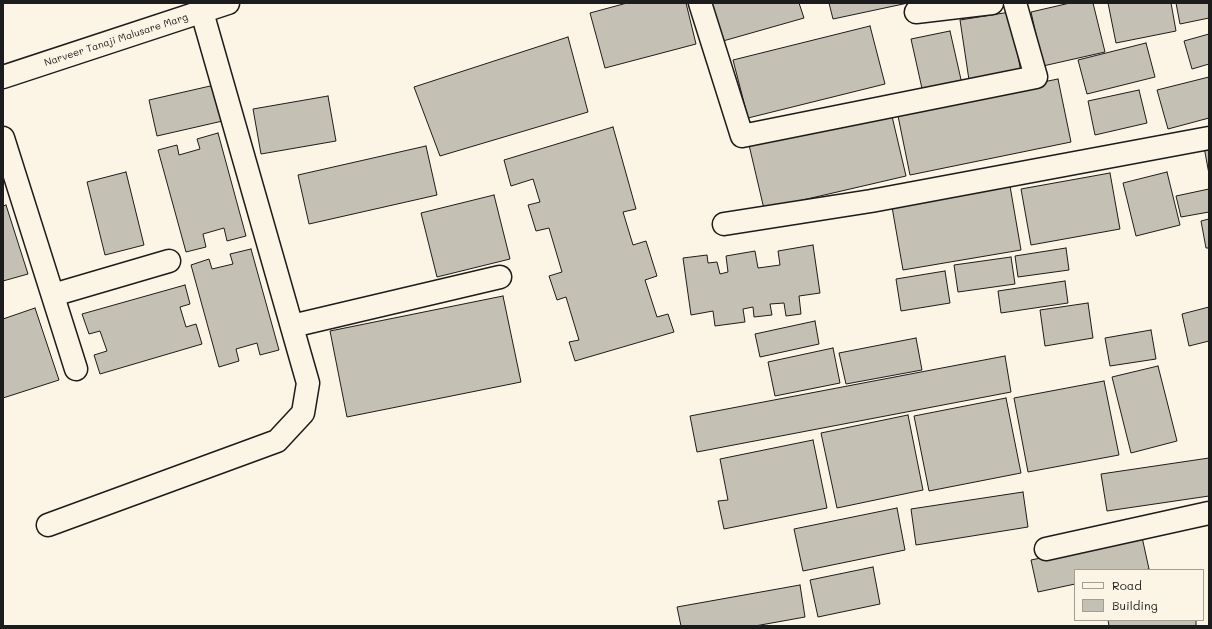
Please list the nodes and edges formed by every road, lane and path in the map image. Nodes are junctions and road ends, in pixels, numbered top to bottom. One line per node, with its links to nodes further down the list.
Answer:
1 (228, 3): 5 (street, Narveer Tanaji Malusare Marg)
2 (700, 3): 4 (street)
3 (992, 3): 6 (street)
4 (1015, 3)
5 (202, 12): 7 (street, Narveer Tanaji Malusare Marg); 14 (street)
6 (916, 12)
7 (3, 77)
8 (3, 138): 13 (street)
9 (1209, 138): 10 (street)
10 (724, 224)
11 (168, 261): 13 (street)
12 (500, 277): 14 (street)
13 (53, 295): 15 (street)
14 (292, 326): 17 (street)
15 (76, 369)
16 (1209, 513): 18 (street)
17 (48, 525)
18 (1046, 549)

